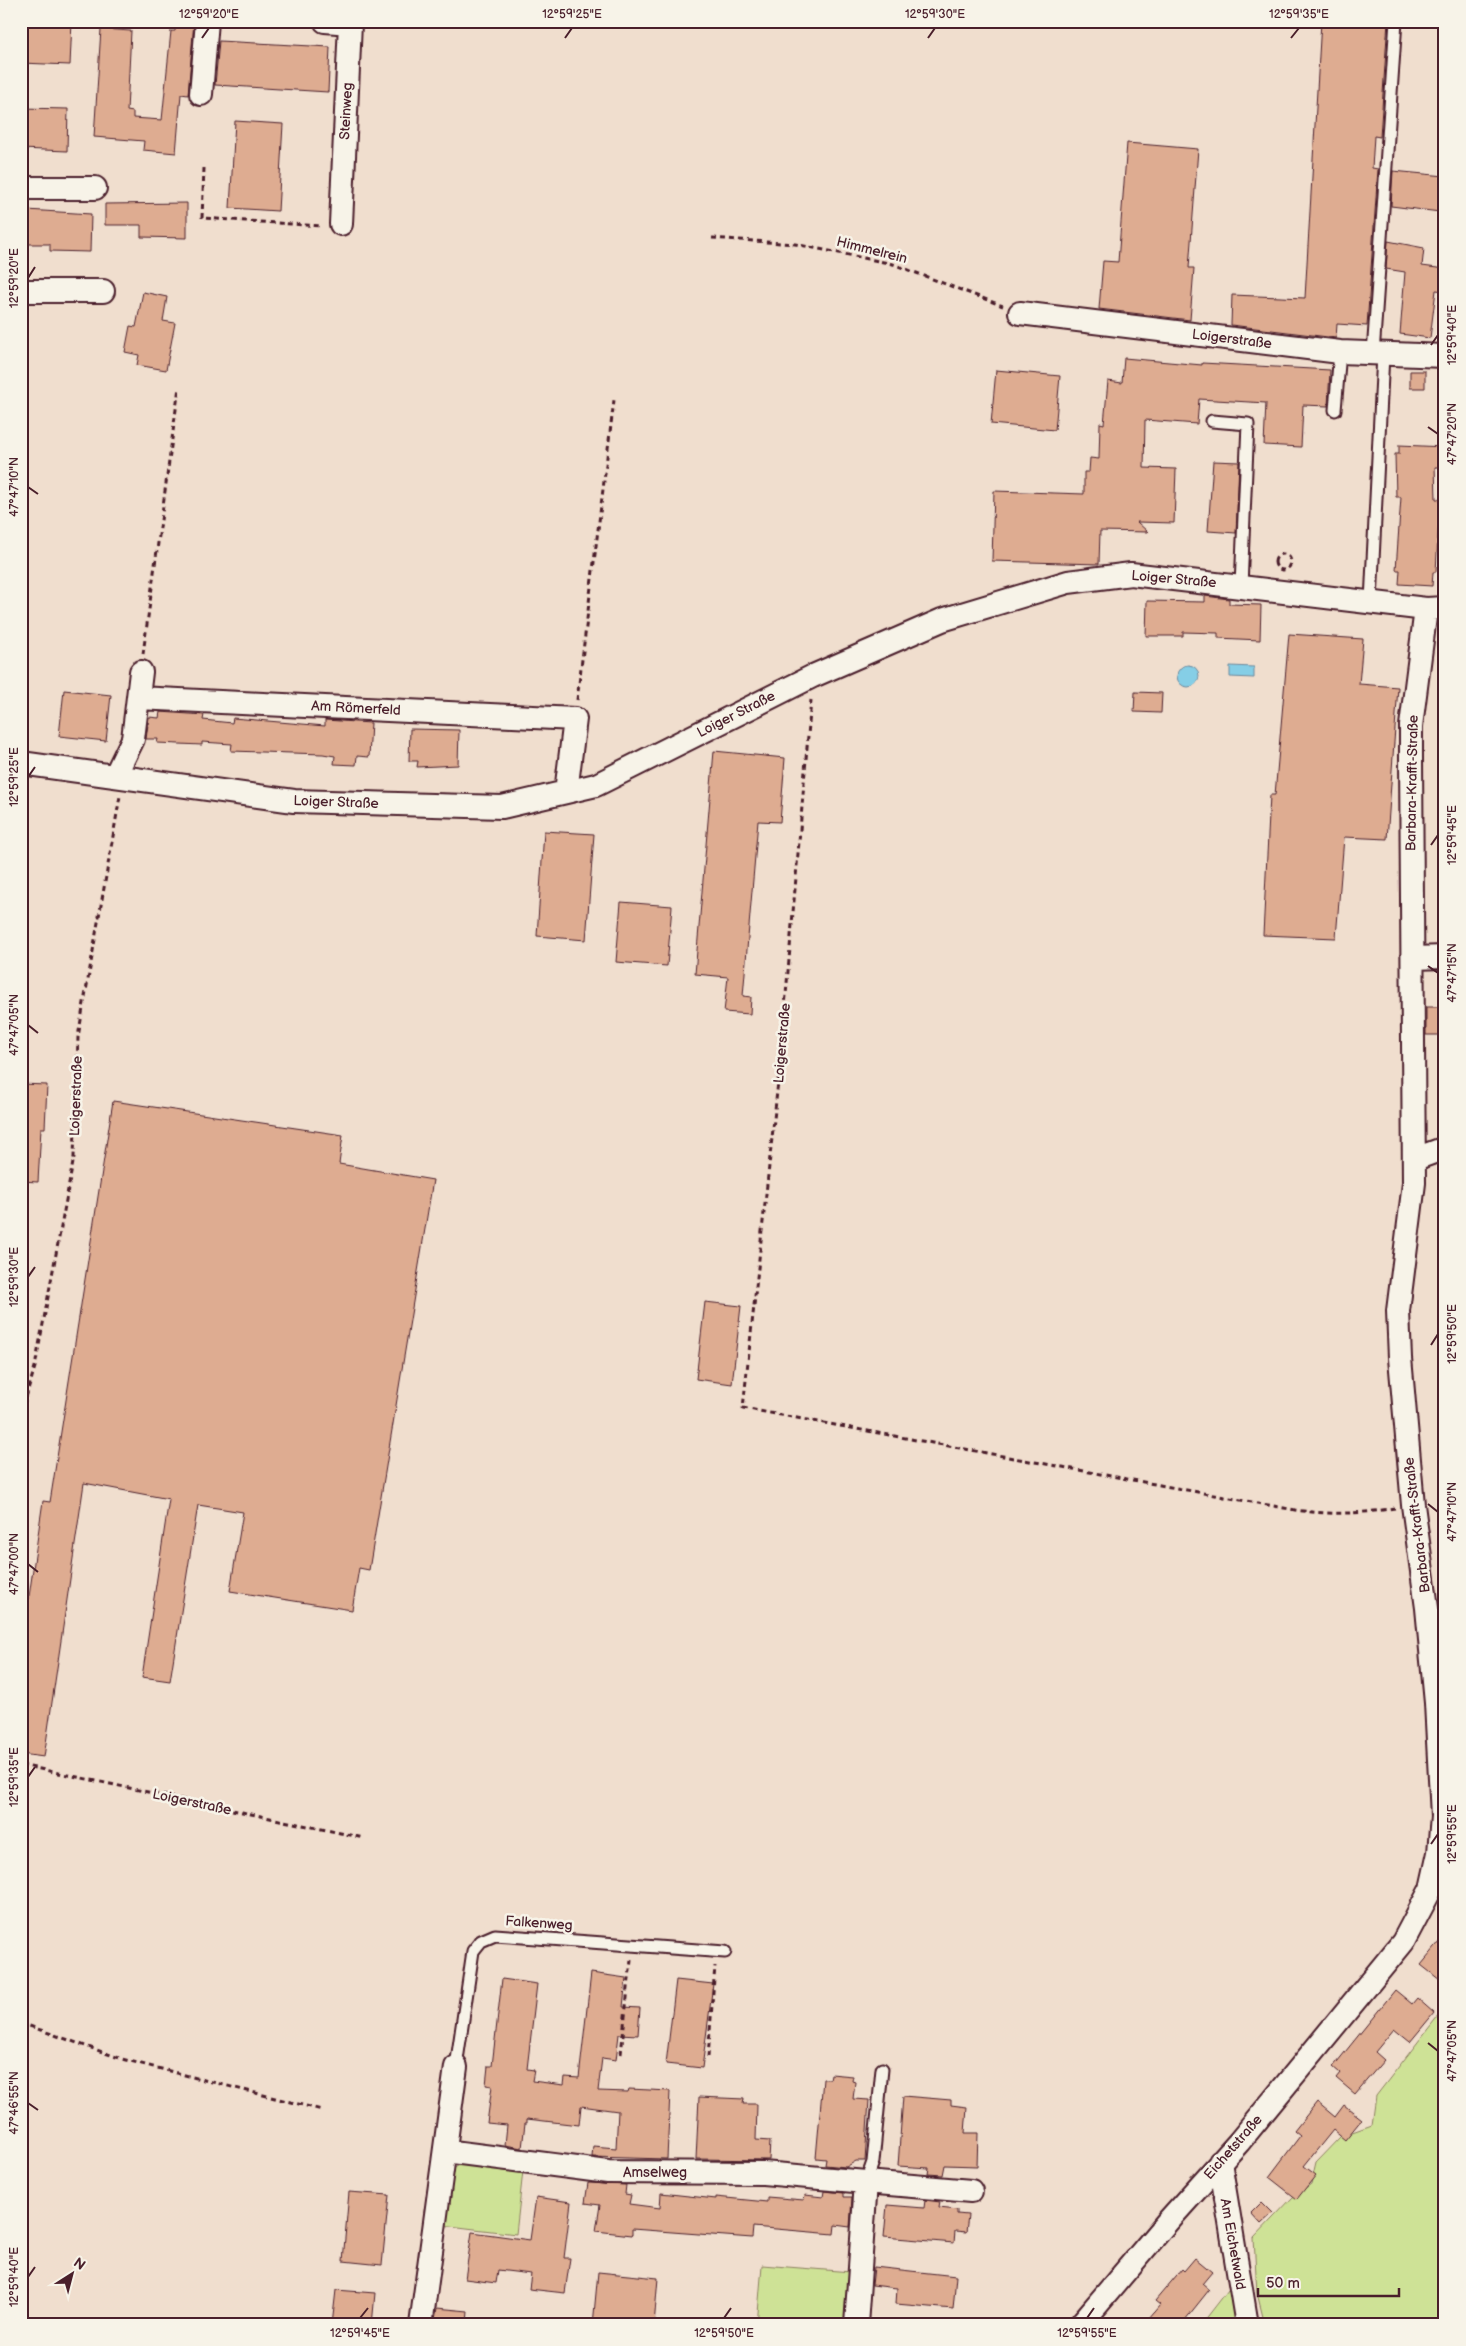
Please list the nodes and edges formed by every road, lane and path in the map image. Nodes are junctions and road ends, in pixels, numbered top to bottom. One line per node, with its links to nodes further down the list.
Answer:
1 (207, 21): 4 (street)
2 (325, 21): 8 (street, Steinweg)
3 (1396, 21): 14 (lane)
4 (201, 94)
5 (204, 168): 8 (path)
6 (21, 188): 7 (street)
7 (95, 188)
8 (341, 224)
9 (712, 238): 12 (path, Himmelrein)
10 (21, 291): 11 (street)
11 (103, 291)
12 (1020, 313): 13 (street, Loigerstraße)
13 (1340, 352): 14 (street, Loigerstraße); 18 (lane)
14 (1378, 354): 15 (street, Loigerstraße); 22 (lane)
15 (1445, 356)
16 (179, 387): 24 (path)
17 (614, 400): 27 (path)
18 (1334, 410)
19 (1212, 421): 21 (lane)
20 (1283, 553): 20 (path)
21 (1241, 586): 22 (street, Loiger Straße); 25 (street, Loiger Straße)
22 (1371, 602): 23 (street, Loiger Straße)
23 (1435, 608): 32 (street, Barbara-Krafft-Straße)
24 (141, 672): 26 (street)
25 (813, 676): 30 (street, Loiger Straße); 36 (path, Loigerstraße)
26 (138, 698): 27 (street, Am Römerfeld); 29 (street)
27 (575, 719): 30 (street)
28 (21, 763): 29 (street, Loiger Straße)
29 (119, 777): 30 (street, Loiger Straße); 35 (path, Loigerstraße)
30 (566, 792)
31 (1445, 957): 32 (street)
32 (1414, 958): 34 (street, Barbara-Krafft-Straße)
33 (1445, 1148): 34 (street)
34 (1415, 1159): 36 (street, Barbara-Krafft-Straße)
35 (21, 1414)
36 (1413, 1505): 41 (street, Barbara-Krafft-Straße)
37 (21, 1765): 38 (path, Loigerstraße)
38 (364, 1838)
39 (632, 1945): 40 (lane, Falkenweg); 43 (path); 45 (lane, Falkenweg)
40 (720, 1952): 44 (path)
41 (1384, 1966): 49 (street, Eichetstraße)
42 (21, 2022): 47 (path)
43 (621, 2054)
44 (708, 2058)
45 (456, 2067): 48 (street)
46 (882, 2069): 50 (lane)
47 (322, 2110)
48 (446, 2151): 50 (street, Amselweg); 52 (street)
49 (1220, 2162): 54 (street, Eichetstraße); 55 (street, Am Eichetwald)
50 (866, 2182): 51 (street, Amselweg); 53 (street)
51 (971, 2191)
52 (421, 2325)
53 (856, 2325)
54 (1080, 2325)
55 (1247, 2325)

